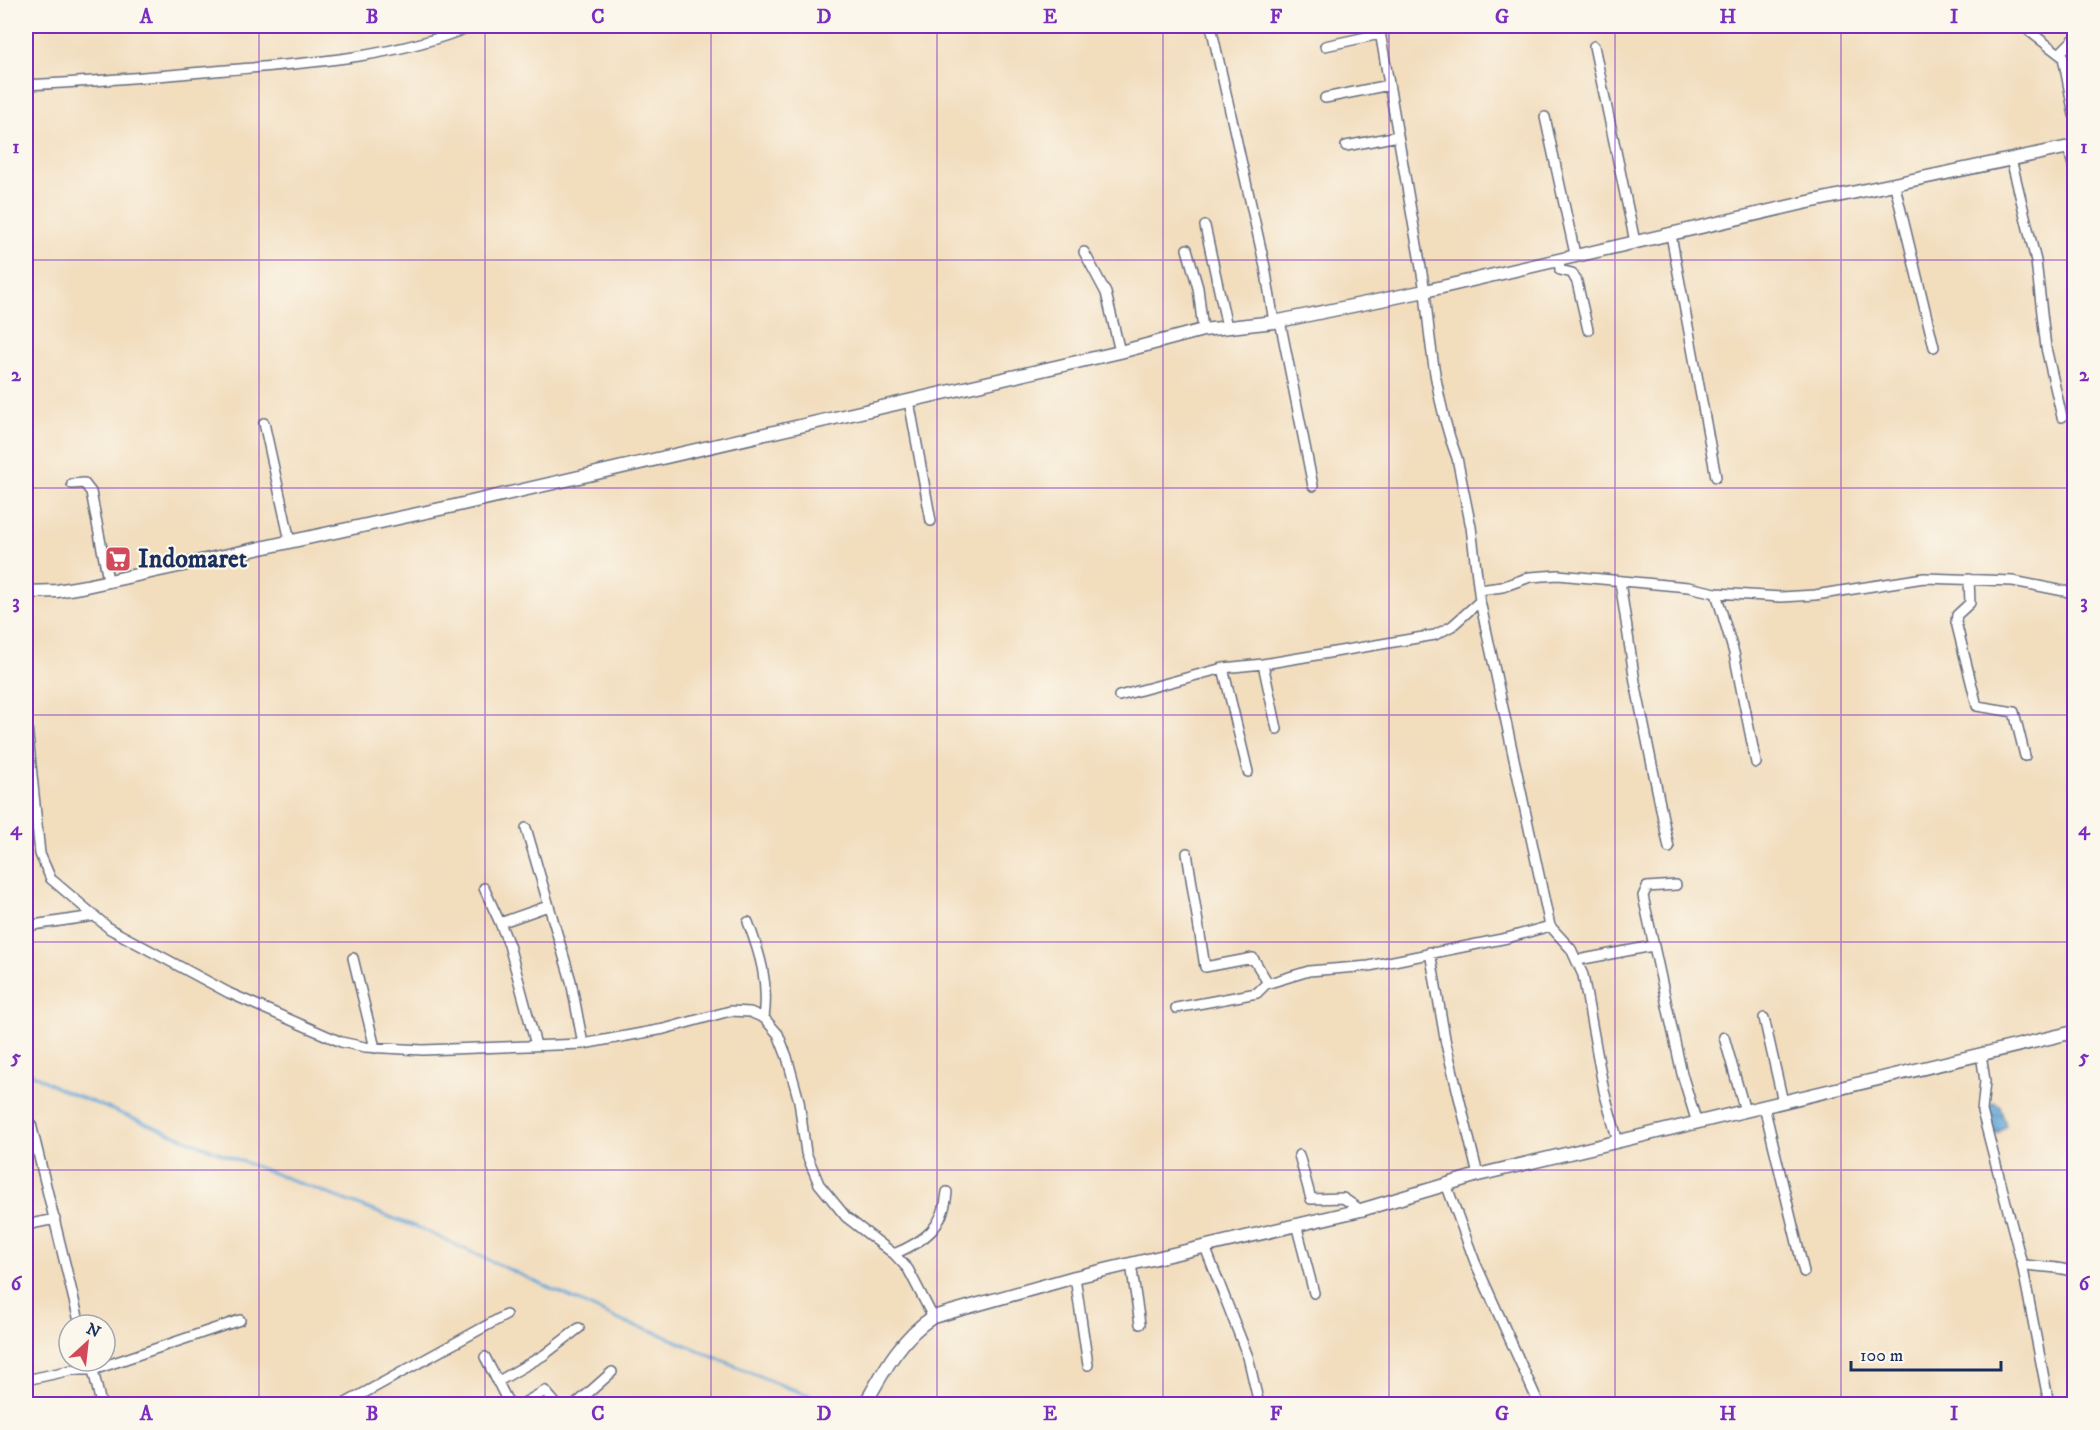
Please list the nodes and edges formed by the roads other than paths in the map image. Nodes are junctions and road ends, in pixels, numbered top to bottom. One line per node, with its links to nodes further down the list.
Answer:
1 (472, 26): 9 (street)
2 (1211, 26): 28 (street)
3 (2028, 26): 8 (street)
4 (1380, 30): 6 (street); 10 (street)
5 (2074, 39): 8 (street)
6 (1325, 46)
7 (1594, 46): 22 (street)
8 (2060, 53): 12 (street)
9 (26, 85)
10 (1389, 85): 11 (street); 14 (street)
11 (1325, 98)
12 (2074, 115)
13 (1545, 117): 25 (street)
14 (1398, 136): 15 (street); 27 (street)
15 (1346, 146)
16 (2071, 146): 17 (street); 18 (street)
17 (2011, 159): 19 (street); 35 (street)
18 (2074, 169)
19 (1895, 186): 21 (street); 32 (street)
20 (1205, 226): 29 (street)
21 (1671, 235): 22 (street); 37 (street)
22 (1635, 242): 25 (street)
23 (1187, 249): 30 (street)
24 (1083, 252): 33 (street)
25 (1575, 254): 26 (street)
26 (1559, 259): 27 (street); 31 (street)
27 (1425, 291): 28 (street); 45 (street)
28 (1277, 322): 29 (street); 39 (street)
29 (1227, 327): 30 (street)
30 (1203, 330): 33 (street)
31 (1588, 330)
32 (1934, 347)
33 (1120, 352): 34 (street)
34 (909, 401): 40 (street); 41 (street)
35 (2062, 417)
36 (264, 423): 41 (street)
37 (1716, 477)
38 (72, 484): 43 (street)
39 (1313, 486)
40 (931, 521)
41 (290, 541): 43 (street)
42 (1969, 579): 47 (street); 48 (street); 55 (street)
43 (108, 580): 46 (street)
44 (1620, 582): 45 (street); 47 (street); 59 (street)
45 (1479, 590): 49 (street)
46 (26, 592)
47 (1716, 593): 56 (street)
48 (2074, 593)
49 (1480, 601): 50 (street); 68 (street)
50 (1263, 664): 51 (street); 54 (street)
51 (1223, 668): 52 (street); 57 (street)
52 (1119, 696)
53 (26, 716): 64 (street)
54 (1277, 729)
55 (2025, 756)
56 (1756, 763)
57 (1248, 772)
58 (526, 828): 63 (street)
59 (1669, 848)
60 (1186, 853): 73 (street)
61 (1676, 885): 69 (street)
62 (484, 888): 66 (street)
63 (548, 906): 66 (street); 79 (street)
64 (94, 916): 67 (street); 81 (street)
65 (748, 922): 75 (street)
66 (500, 923): 80 (street)
67 (26, 926)
68 (1550, 926): 70 (street); 72 (street)
69 (1653, 946): 72 (street); 86 (street)
70 (1430, 952): 73 (street); 90 (street)
71 (353, 958): 81 (street)
72 (1578, 960): 88 (street)
73 (1268, 983): 74 (street)
74 (1176, 1008)
75 (764, 1017): 79 (street); 98 (street)
76 (1764, 1018): 83 (street)
77 (2074, 1032): 82 (street)
78 (1724, 1037): 85 (street)
79 (583, 1044): 80 (street)
80 (536, 1045): 81 (street)
81 (375, 1048)
82 (1981, 1054): 83 (street); 100 (street)
83 (1783, 1102): 84 (street)
84 (1764, 1106): 85 (street); 101 (street)
85 (1745, 1111): 86 (street)
86 (1697, 1123): 88 (street)
87 (32, 1124): 94 (street)
88 (1618, 1142): 90 (street)
89 (1299, 1155): 93 (street)
90 (1478, 1175): 91 (street)
91 (1446, 1184): 93 (street); 127 (street)
92 (947, 1192): 98 (street)
93 (1360, 1210): 95 (street)
94 (55, 1219): 96 (street); 105 (street)
95 (1296, 1224): 97 (street); 104 (street)
96 (26, 1225)
97 (1205, 1247): 99 (street); 126 (street)
98 (894, 1254): 107 (street)
99 (1131, 1264): 103 (street); 109 (street)
100 (2022, 1264): 102 (street); 128 (street)
101 (1804, 1272)
102 (2074, 1274)
103 (1076, 1277): 107 (street); 113 (street)
104 (1314, 1293)
105 (77, 1313)
106 (506, 1315): 120 (street)
107 (933, 1317): 125 (street)
108 (240, 1320): 111 (street)
109 (1140, 1324)
110 (579, 1328): 118 (street)
111 (117, 1357)
112 (485, 1357): 118 (street)
113 (1088, 1365)
114 (612, 1372): 124 (street)
115 (58, 1373): 117 (street)
116 (94, 1373): 119 (street)
117 (26, 1380)
118 (497, 1383): 121 (street)
119 (102, 1404)
120 (345, 1404)
121 (509, 1404)
122 (522, 1404): 123 (street)
123 (556, 1404)
124 (576, 1404)
125 (865, 1404)
126 (1259, 1404)
127 (1539, 1404)
128 (2049, 1404)

